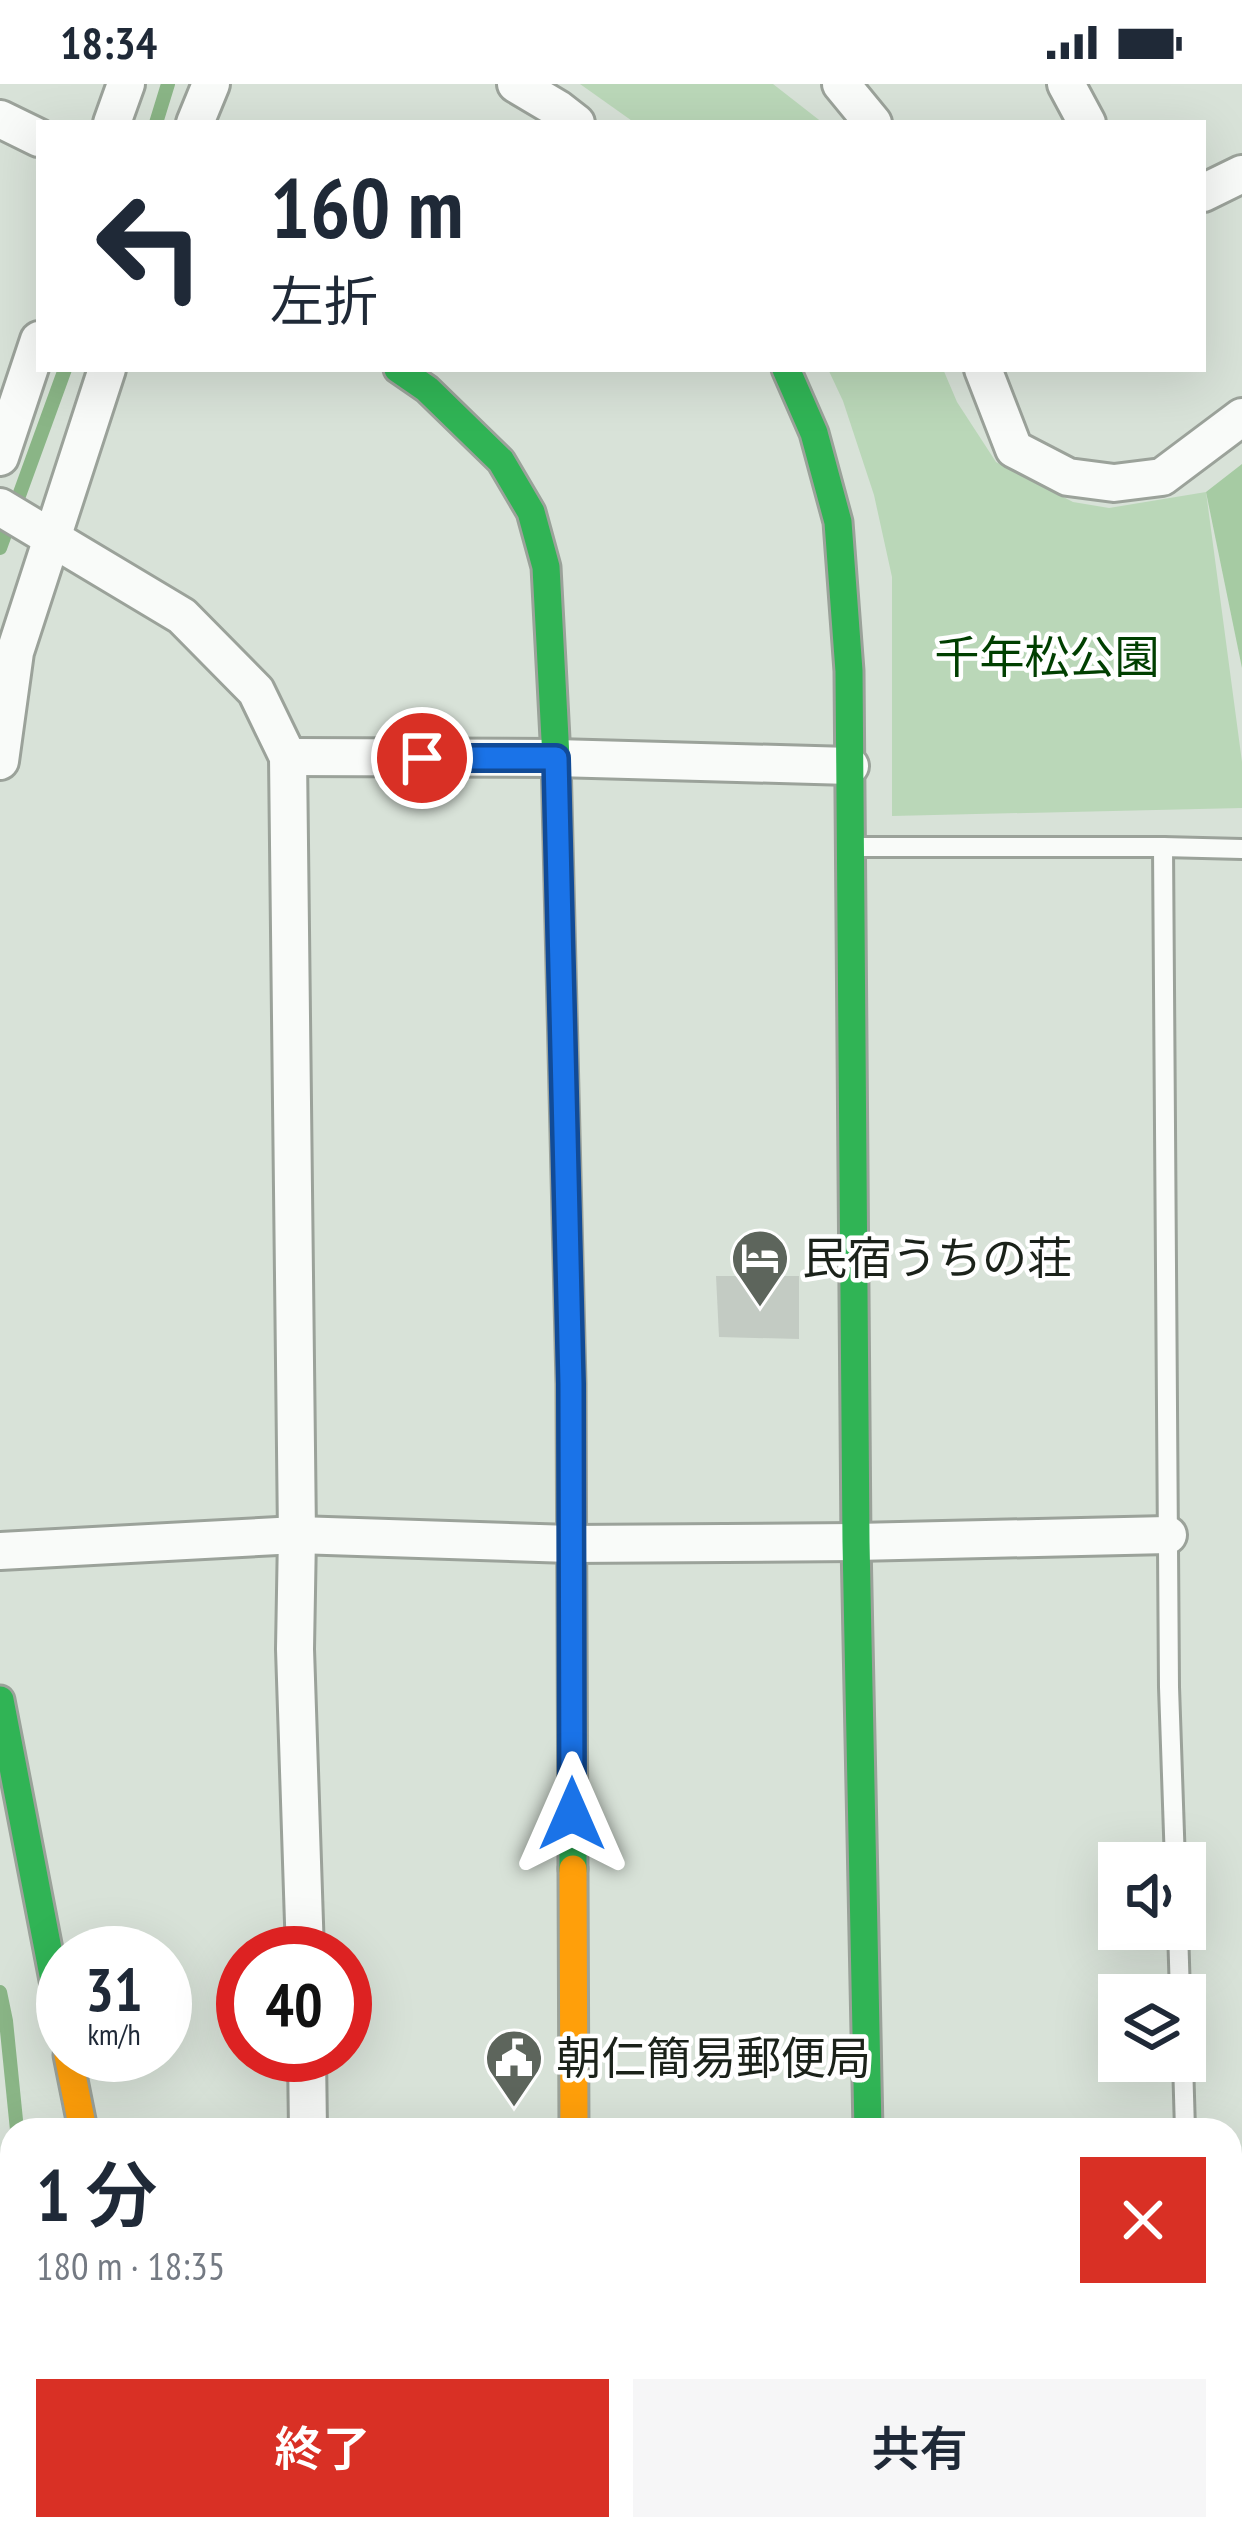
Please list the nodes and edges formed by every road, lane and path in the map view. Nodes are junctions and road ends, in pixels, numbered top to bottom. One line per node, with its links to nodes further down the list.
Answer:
1 (126, 84): 6 (street)
2 (211, 84): 7 (street)
3 (515, 84): 8 (street)
4 (1066, 84): 9 (street)
5 (0, 119): 10 (street)
6 (113, 120)
7 (196, 120)
8 (572, 120)
9 (1085, 120)
10 (36, 137)
11 (1242, 174): 12 (street)
12 (1206, 192)
13 (36, 349): 19 (street)
14 (106, 372): 21 (street)
15 (402, 372): 23 (street)
16 (787, 372): 25 (street)
17 (984, 372): 18 (street)
18 (1242, 417)
19 (0, 457)
20 (0, 506): 21 (street)
21 (43, 532): 22 (street); 24 (street)
22 (288, 757): 23 (street); 29 (street)
23 (556, 758): 25 (street); 32 (street)
24 (0, 761)
25 (850, 766): 27 (street)
26 (1162, 847): 27 (lane); 28 (lane); 30 (lane)
27 (850, 848): 31 (street)
28 (1242, 849)
29 (297, 1535): 32 (street); 33 (street); 37 (street)
30 (1168, 1535): 31 (street); 35 (lane)
31 (856, 1542): 32 (street); 44 (street)
32 (570, 1544): 43 (street)
33 (0, 1551)
34 (0, 1700): 36 (street)
35 (1174, 1842)
36 (44, 1926)
37 (304, 1926)
38 (73, 2082): 41 (street)
39 (307, 2082): 42 (street)
40 (1184, 2082): 45 (lane)
41 (81, 2118)
42 (308, 2118)
43 (574, 2118)
44 (868, 2118)
45 (1185, 2118)

